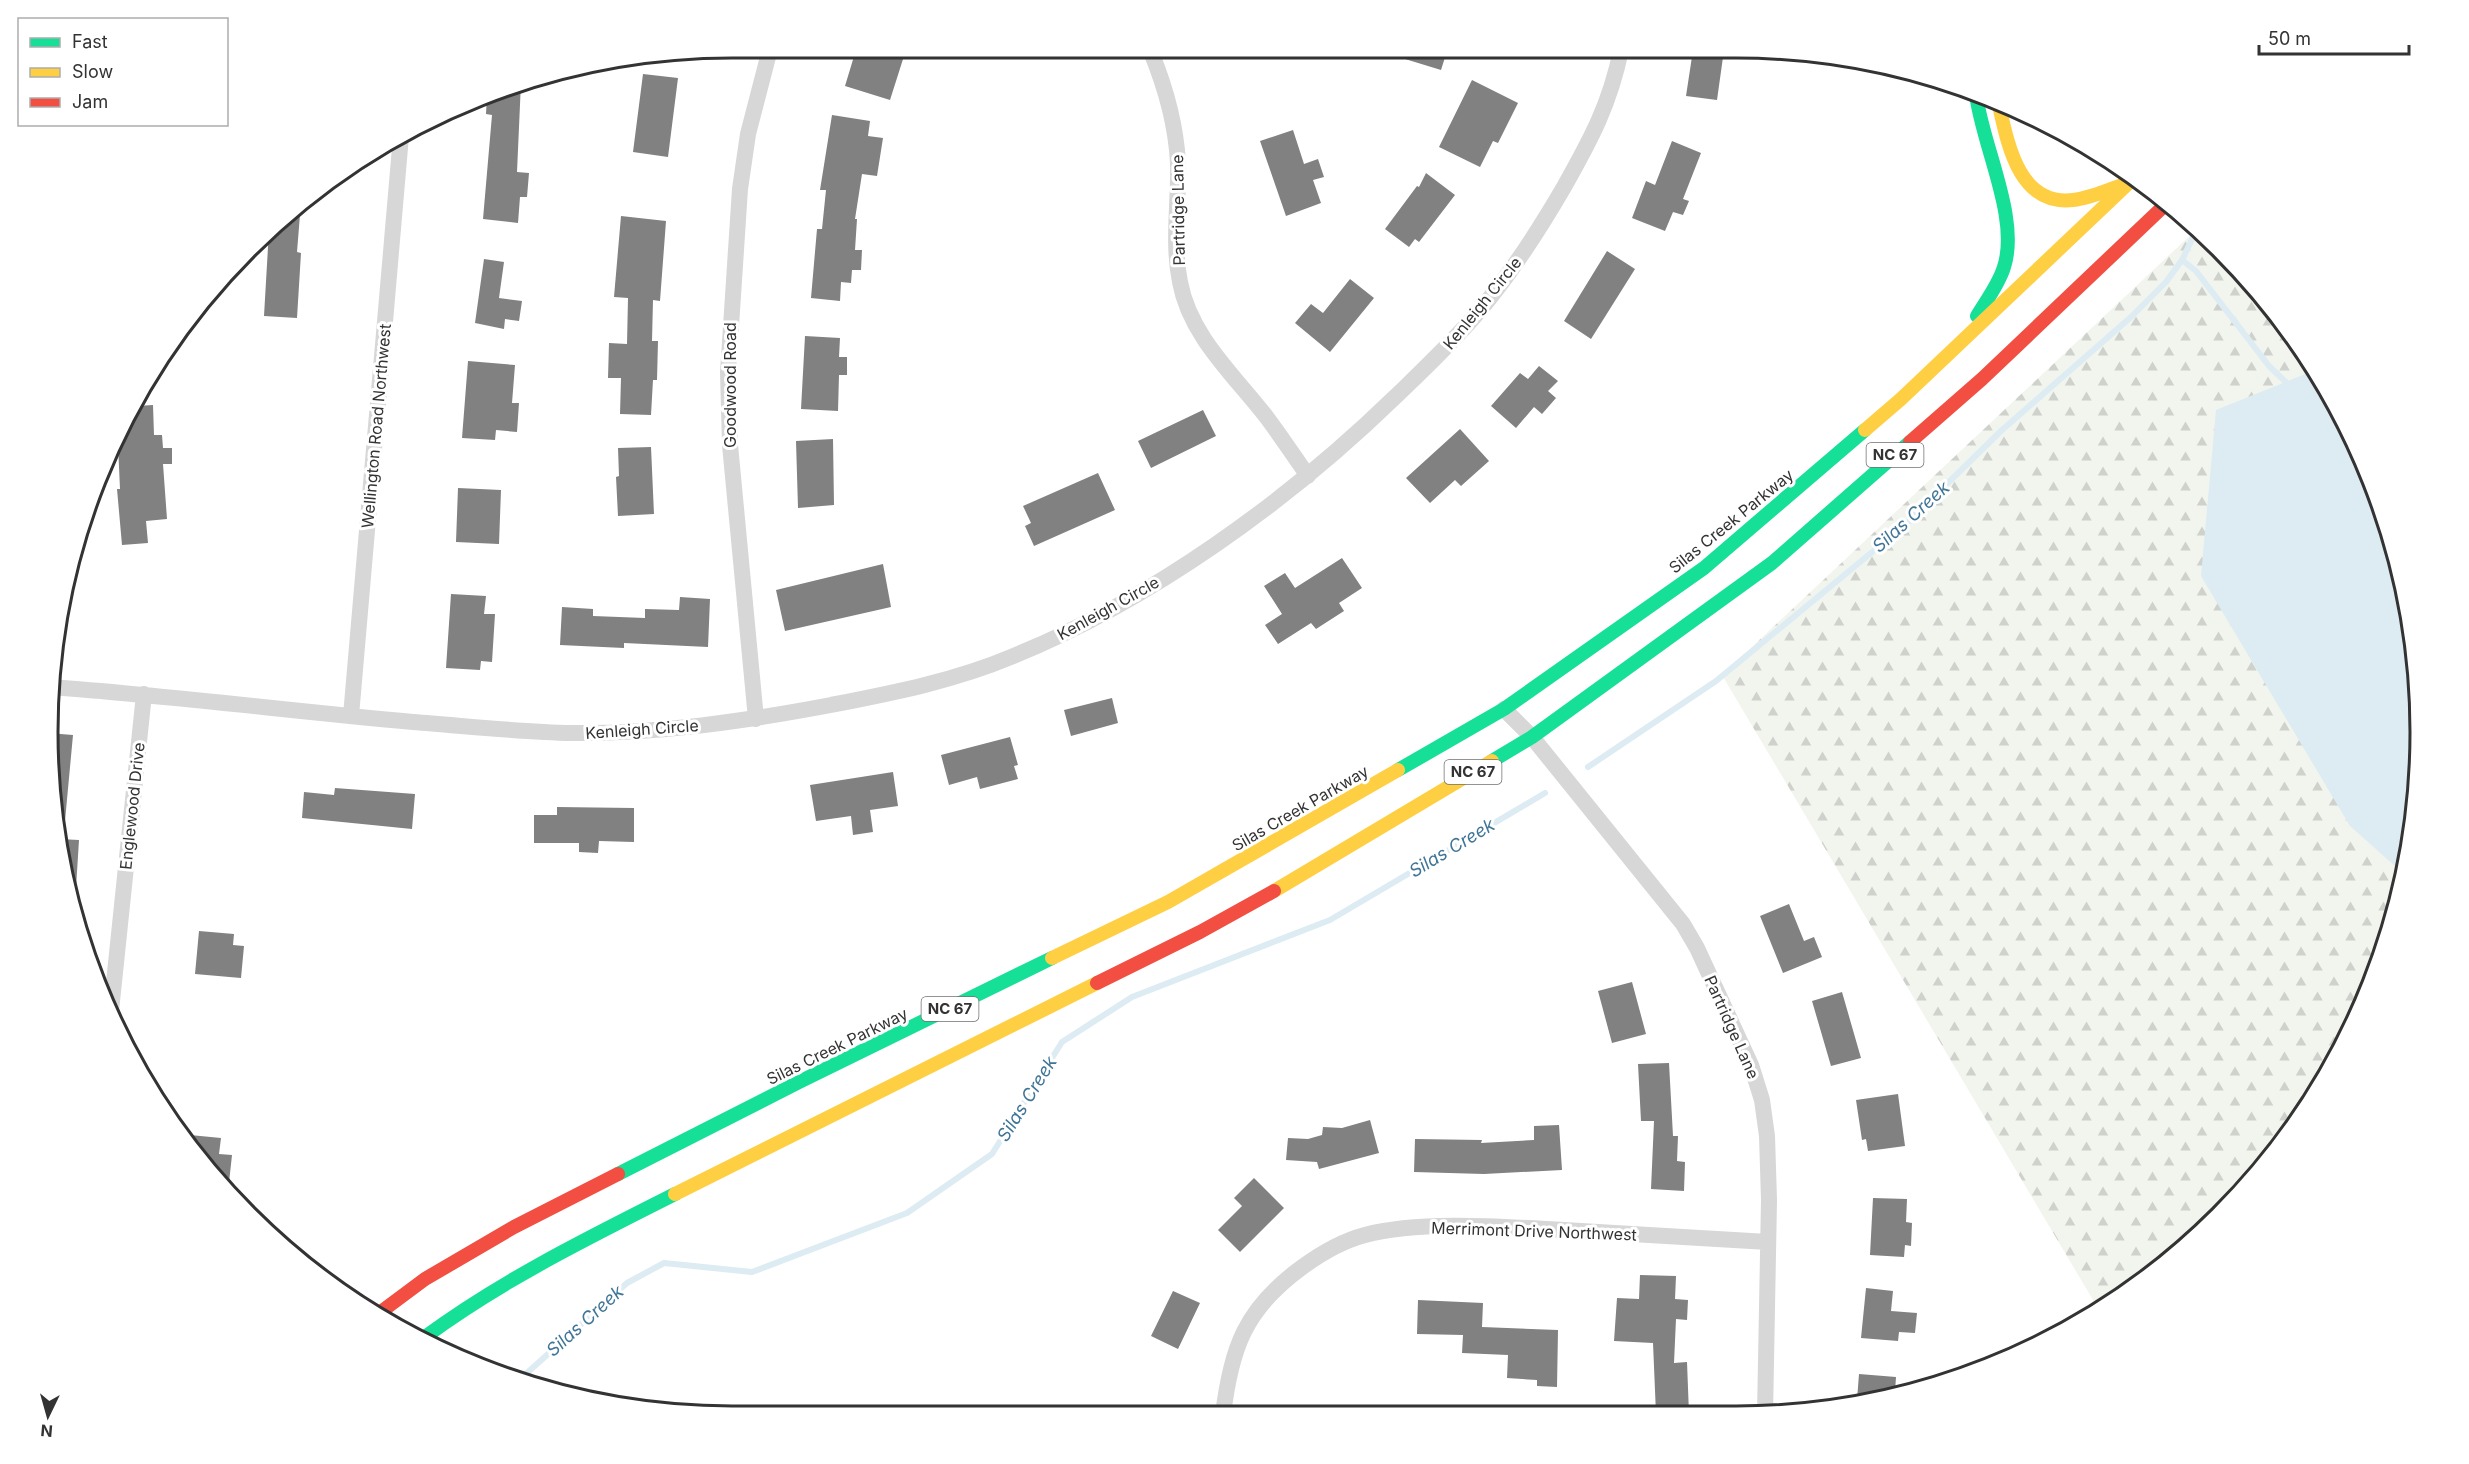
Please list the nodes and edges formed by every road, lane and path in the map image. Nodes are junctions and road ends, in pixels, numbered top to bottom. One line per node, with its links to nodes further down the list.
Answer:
1 (768, 58): 16 (street, Goodwood Road)
2 (1152, 58): 11 (street, Partridge Lane)
3 (1619, 58): 11 (street, Kenleigh Circle)
4 (1977, 103): 10 (main road)
5 (2002, 113): 7 (main road)
6 (400, 146): 15 (street, Wellington Road Northwest)
7 (2126, 183)
8 (2128, 184): 10 (main road, Silas Creek Parkway / NC 67)
9 (2161, 209): 17 (main road, NC 67)
10 (1962, 341): 14 (main road, Silas Creek Parkway / NC 67)
11 (1308, 476): 16 (street, Kenleigh Circle)
12 (60, 688): 13 (street)
13 (144, 694): 15 (street, Kenleigh Circle); 18 (street, Englewood Drive)
14 (1504, 709): 17 (street, Partridge Lane); 20 (main road, Silas Creek Parkway / NC 67)
15 (351, 716): 16 (street, Kenleigh Circle)
16 (756, 719)
17 (1532, 737): 19 (street, Partridge Lane); 21 (main road, NC 67)
18 (113, 996)
19 (1768, 1242): 22 (street, Partridge Lane); 23 (street, Merrimont Drive Northwest)
20 (385, 1309)
21 (430, 1334)
22 (1765, 1405)
23 (1224, 1406)

